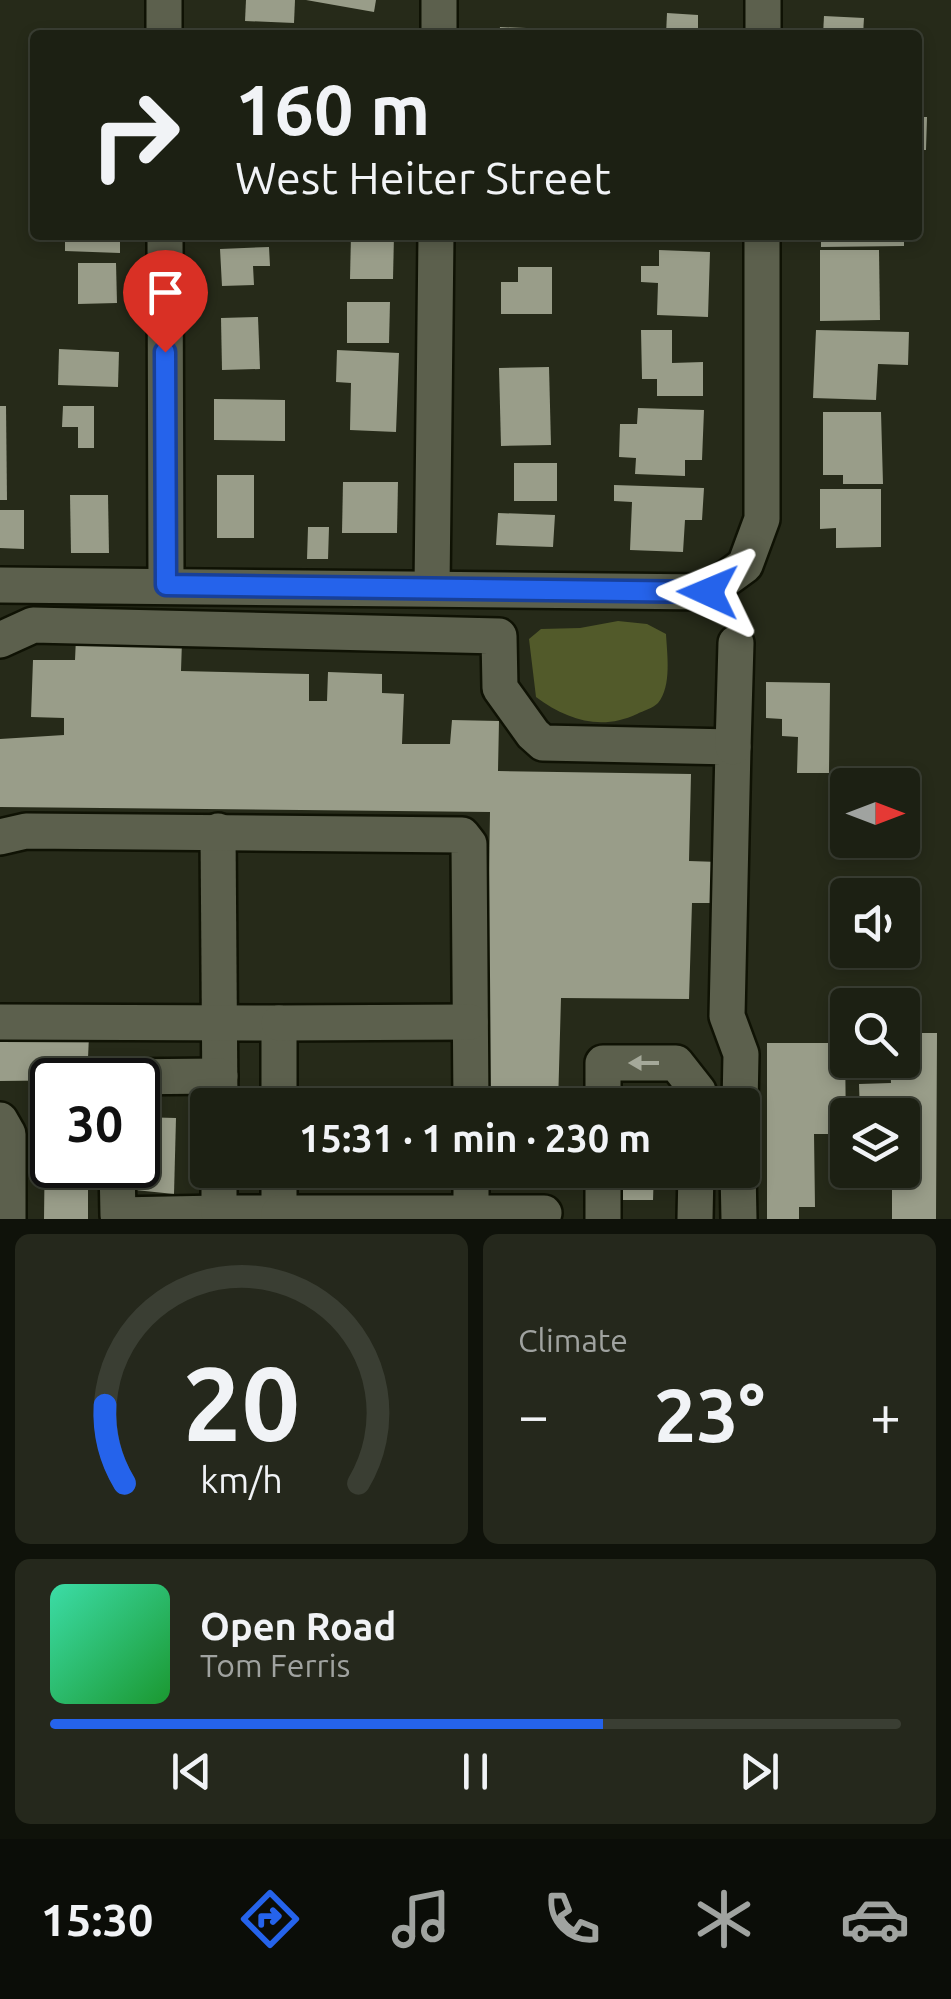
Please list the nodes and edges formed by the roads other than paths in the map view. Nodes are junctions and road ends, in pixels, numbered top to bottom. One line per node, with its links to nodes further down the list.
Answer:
1 (164, 0): 4 (street)
2 (440, 0): 5 (street)
3 (762, 0): 6 (street)
4 (164, 30)
5 (439, 30)
6 (762, 30)
7 (165, 240): 11 (street)
8 (436, 240): 12 (street)
9 (762, 240): 12 (street)
10 (0, 585): 11 (street)
11 (166, 585): 12 (street)
12 (432, 588)
13 (0, 640): 15 (street)
14 (736, 643): 15 (street)
15 (734, 747): 31 (street)
16 (218, 831): 17 (street); 19 (street); 21 (street)
17 (0, 838)
18 (0, 1022): 20 (street)
19 (470, 1022): 22 (street); 28 (street)
20 (116, 1023): 21 (street); 23 (street)
21 (219, 1023): 22 (street); 26 (street)
22 (278, 1023): 27 (street)
23 (116, 1058)
24 (160, 1084): 25 (street)
25 (201, 1088)
26 (220, 1088)
27 (278, 1088)
28 (471, 1088)
29 (603, 1088): 30 (street, one-way to 29)
30 (696, 1088)
31 (740, 1088)
32 (0, 1120): 44 (street)
33 (117, 1188): 40 (street)
34 (220, 1188): 40 (street)
35 (278, 1188): 42 (street)
36 (471, 1188): 43 (street)
37 (603, 1188): 45 (street)
38 (696, 1188): 46 (street)
39 (738, 1188): 47 (street)
40 (219, 1213): 42 (street)
41 (544, 1213): 43 (street)
42 (278, 1216): 43 (street)
43 (471, 1216)
44 (8, 1219)
45 (603, 1219)
46 (695, 1219)
47 (739, 1219)

